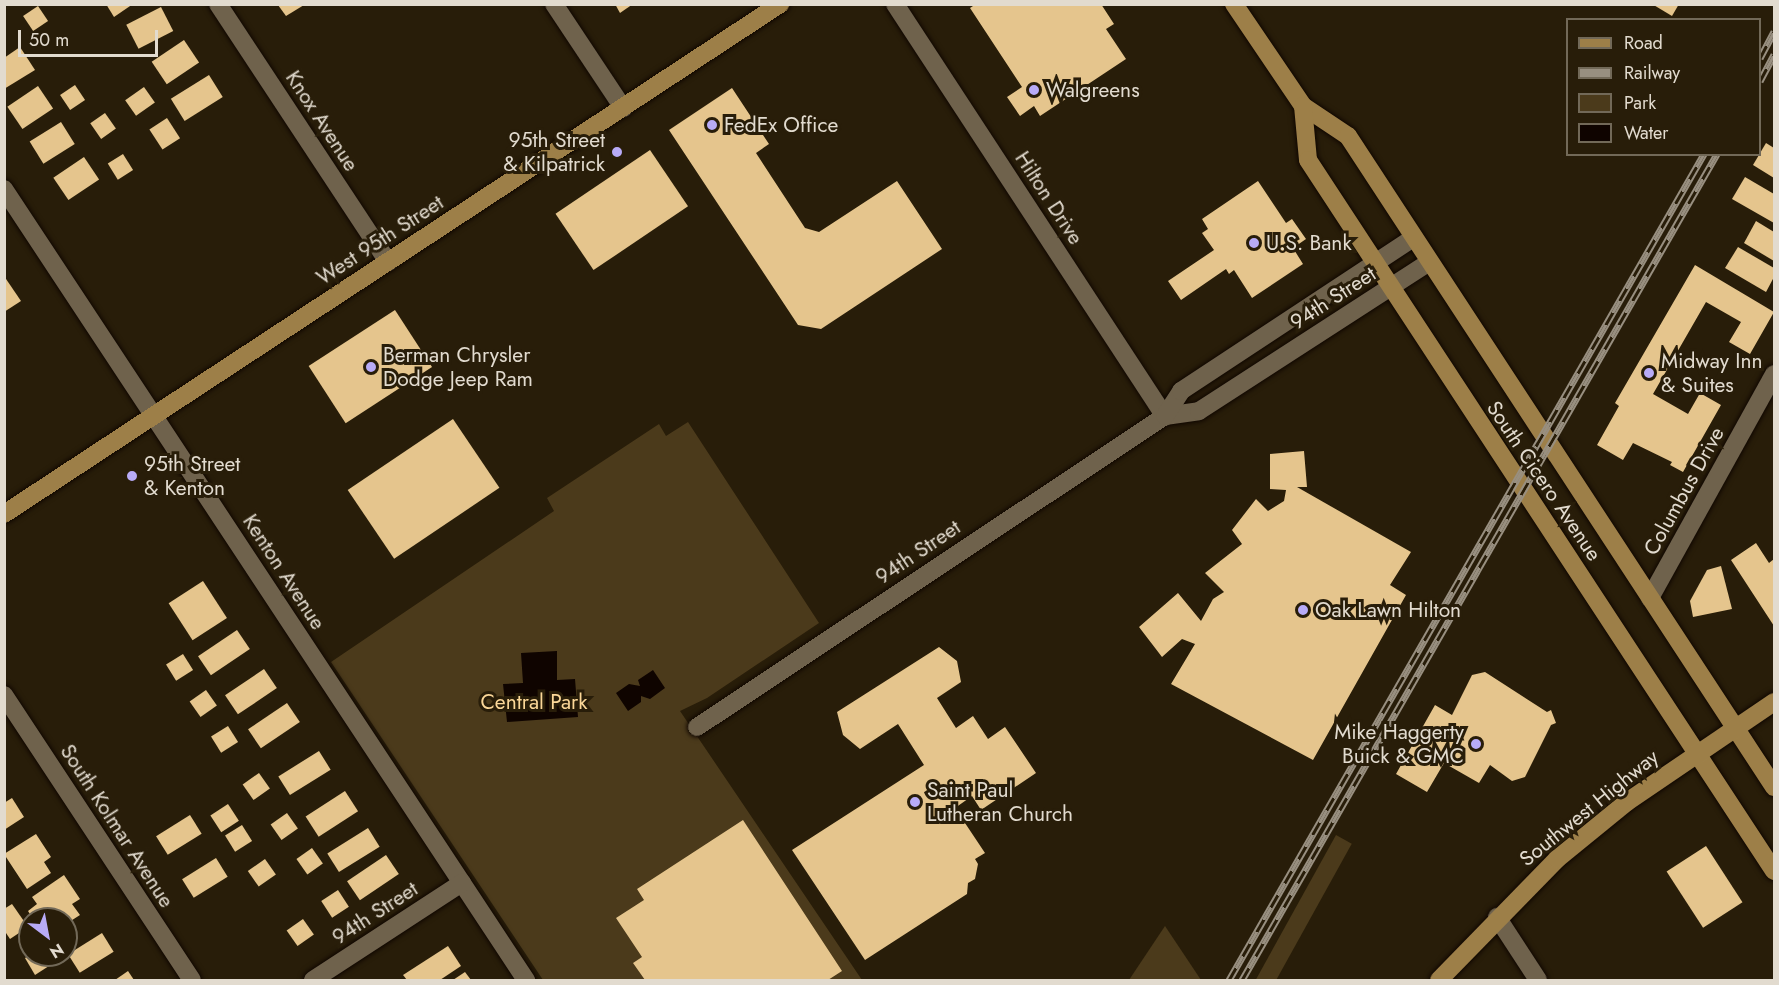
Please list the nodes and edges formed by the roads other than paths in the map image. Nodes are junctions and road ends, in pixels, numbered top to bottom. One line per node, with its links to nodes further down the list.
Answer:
1 (218, 4): 10 (street, Knox Avenue)
2 (554, 4): 7 (street)
3 (780, 4): 7 (main road, West 95th Street)
4 (895, 4): 16 (street, Hilton Drive)
5 (1234, 4): 6 (main road, South Cicero Avenue)
6 (1303, 106): 9 (main road, South Cicero Avenue); 12 (main road, South Cicero Avenue)
7 (623, 108): 10 (main road, West 95th Street)
8 (4, 189): 15 (street, Kenton Avenue)
9 (1413, 238): 11 (main road, South Cicero Avenue); 12 (street, 94th Street)
10 (388, 262): 15 (main road, West 95th Street)
11 (1428, 262): 13 (street, 94th Street); 18 (main road, South Cicero Avenue)
12 (1375, 263): 13 (main road, South Cicero Avenue); 16 (street, 94th Street)
13 (1390, 288): 16 (street, 94th Street); 23 (main road, South Cicero Avenue)
14 (1774, 374): 18 (street, Columbus Drive)
15 (154, 415): 17 (main road, West 95th Street); 26 (street, Kenton Avenue)
16 (1165, 416): 21 (street, 94th Street)
17 (4, 514)
18 (1650, 598): 22 (main road, South Cicero Avenue)
19 (4, 695): 28 (street, South Kolmar Avenue)
20 (1774, 702): 22 (main road, Southwest Highway)
21 (697, 727)
22 (1735, 727): 23 (main road, Southwest Highway); 24 (main road, South Cicero Avenue)
23 (1696, 753): 25 (main road, South Cicero Avenue); 27 (main road, Southwest Highway)
24 (1774, 787)
25 (1774, 871)
26 (462, 883): 29 (street, 94th Street); 30 (street, Kenton Avenue)
27 (1497, 917): 31 (main road, Southwest Highway); 32 (street)
28 (192, 981)
29 (313, 981)
30 (526, 981)
31 (1439, 981)
32 (1538, 981)

